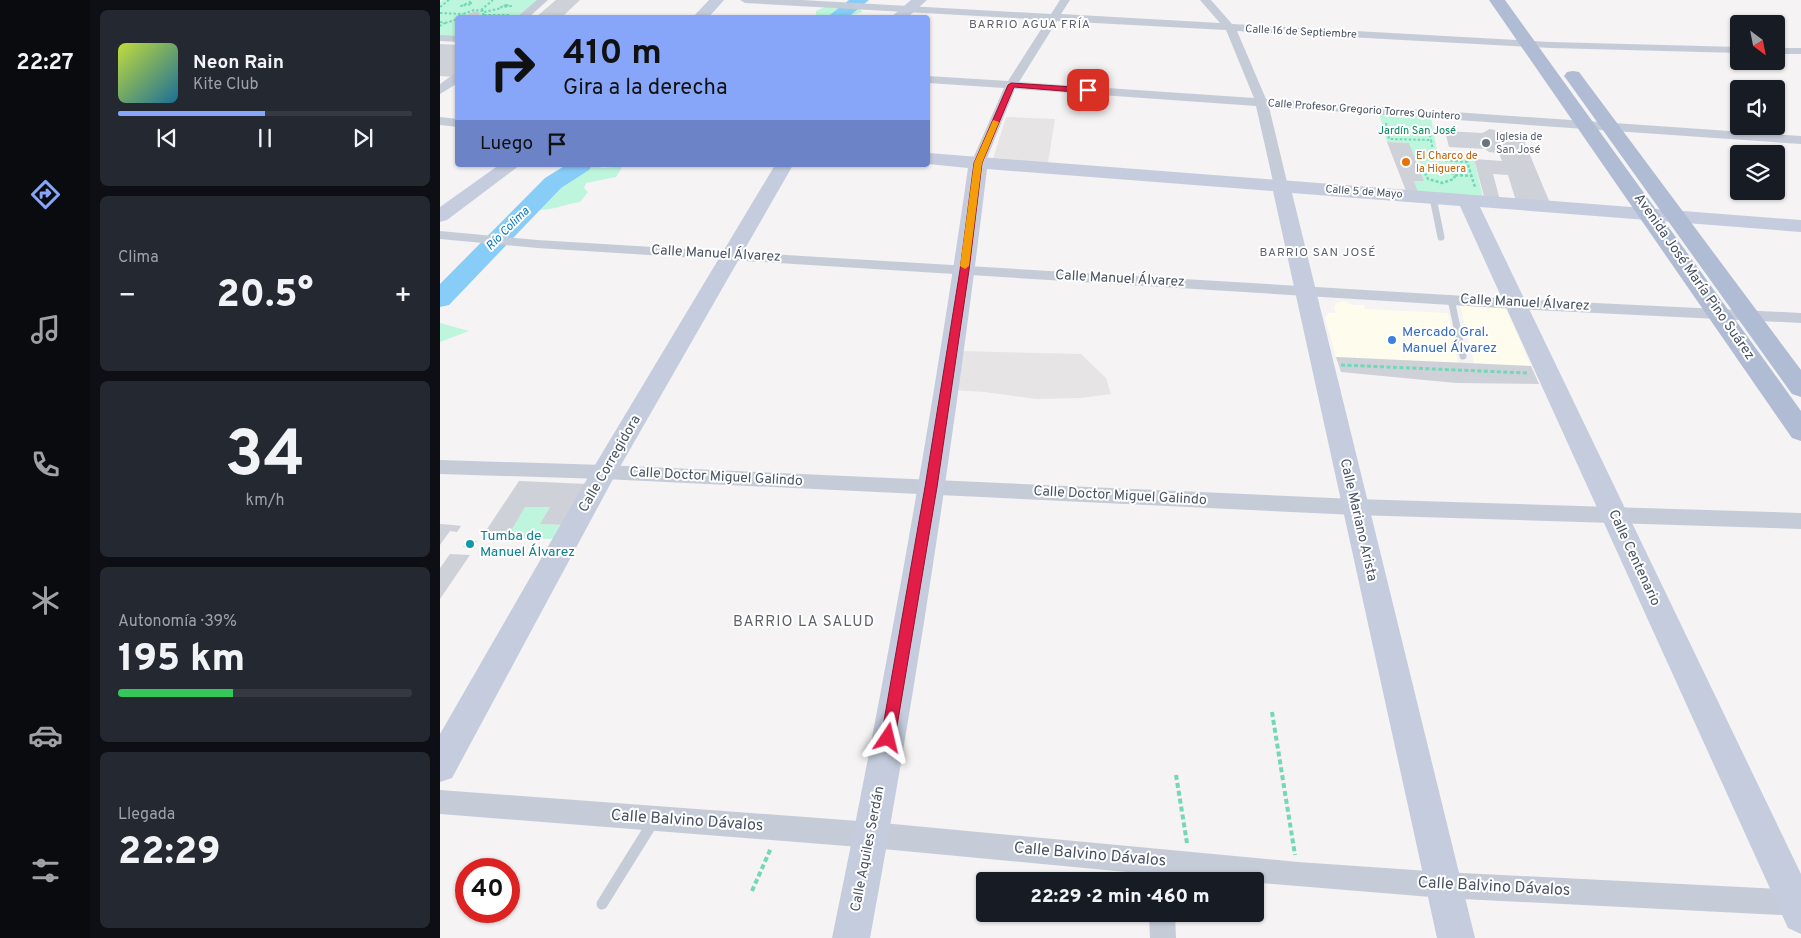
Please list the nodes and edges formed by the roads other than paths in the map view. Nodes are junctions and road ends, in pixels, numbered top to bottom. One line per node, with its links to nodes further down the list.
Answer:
1 (543, 0): 9 (street)
2 (717, 0): 10 (street)
3 (745, 0): 8 (street)
4 (1065, 0): 12 (street)
5 (1205, 0): 13 (street)
6 (1498, 0): 14 (main road)
7 (915, 4): 8 (street, Calle 16 de Septiembre); 11 (street); 12 (street, Calle 16 de Septiembre)
8 (864, 6)
9 (519, 15)
10 (702, 15)
11 (902, 15)
12 (1054, 17): 13 (street, Calle 16 de Septiembre); 23 (street)
13 (1231, 29): 14 (street, Calle 16 de Septiembre); 25 (street)
14 (1535, 37): 17 (main road, Avenida José María Pino Suárez); 28 (main road, Avenida José María Pino Suárez)
15 (440, 38): 16 (street)
16 (455, 39)
17 (1551, 45): 18 (street); 29 (main road, Avenida José María Pino Suárez)
18 (1730, 50)
19 (1785, 51): 20 (street)
20 (1801, 51)
21 (455, 79): 24 (street)
22 (930, 79): 23 (street, Calle Profesor Gregorio Torres Quintero)
23 (1011, 85): 25 (street, Calle Profesor Gregorio Torres Quintero); 32 (street, Calle Aquiles Serdán)
24 (440, 90)
25 (1262, 103): 28 (street, Calle Profesor Gregorio Torres Quintero); 35 (street, Calle Mariano Arista)
26 (440, 121): 27 (street)
27 (455, 122)
28 (1585, 125): 29 (street, Calle Profesor Gregorio Torres Quintero); 38 (main road, Avenida José María Pino Suárez)
29 (1610, 127): 30 (street, Calle Profesor Gregorio Torres Quintero); 40 (main road, Avenida José María Pino Suárez)
30 (1801, 140)
31 (930, 159): 32 (street, Calle 5 de Mayo)
32 (978, 163): 35 (street, Calle 5 de Mayo); 45 (street, Calle Aquiles Serdán)
33 (508, 167): 39 (street)
34 (783, 167): 44 (street, Calle Corregidora)
35 (1281, 186): 37 (street, Calle 5 de Mayo); 46 (street, Calle Mariano Arista)
36 (1473, 193): 37 (street, Calle 5 de Mayo); 38 (street, Calle 5 de Mayo); 48 (street, Calle Centenario)
37 (1433, 198): 43 (lane)
38 (1650, 214): 40 (street, Calle 5 de Mayo); 49 (main road, Avenida José María Pino Suárez)
39 (440, 216)
40 (1676, 216): 41 (street, Calle 5 de Mayo); 50 (main road, Avenida José María Pino Suárez)
41 (1801, 226)
42 (447, 235): 44 (street, Calle Manuel Álvarez)
43 (1440, 237)
44 (731, 255): 45 (street, Calle Manuel Álvarez); 56 (street, Calle Corregidora)
45 (964, 270): 46 (street, Calle Manuel Álvarez); 57 (street, Calle Aquiles Serdán)
46 (1305, 290): 47 (street, Calle Manuel Álvarez); 58 (street, Calle Mariano Arista)
47 (1451, 299): 48 (street, Calle Manuel Álvarez); 52 (lane)
48 (1515, 304): 49 (street, Calle Manuel Álvarez); 59 (street, Calle Centenario)
49 (1720, 314): 50 (street, Calle Manuel Álvarez); 54 (main road, Avenida José María Pino Suárez)
50 (1746, 315): 51 (street, Calle Manuel Álvarez); 53 (main road, Avenida José María Pino Suárez)
51 (1801, 318)
52 (1463, 356)
53 (1801, 388)
54 (1801, 431)
55 (440, 467): 56 (street, Calle Doctor Miguel Galindo)
56 (604, 472): 57 (street, Calle Doctor Miguel Galindo); 61 (street, Calle Corregidora)
57 (931, 487): 58 (street, Calle Doctor Miguel Galindo); 64 (street, Calle Aquiles Serdán)
58 (1355, 507): 59 (street, Calle Doctor Miguel Galindo); 66 (street, Calle Mariano Arista)
59 (1614, 516): 60 (street, Calle Doctor Miguel Galindo); 68 (street, Calle Centenario)
60 (1801, 521)
61 (440, 766)
62 (440, 802): 63 (street, Calle Balvino Dávalos)
63 (654, 820): 64 (street, Calle Balvino Dávalos); 67 (lane)
64 (872, 835): 65 (street, Calle Balvino Dávalos); 70 (street, Calle Aquiles Serdán)
65 (1161, 871): 66 (street, Calle Balvino Dávalos)
66 (1443, 885): 68 (street, Calle Balvino Dávalos); 72 (street, Calle Mariano Arista)
67 (602, 904)
68 (1799, 907)
69 (1162, 922): 71 (street)
70 (851, 938)
71 (1163, 938)
72 (1456, 938)

